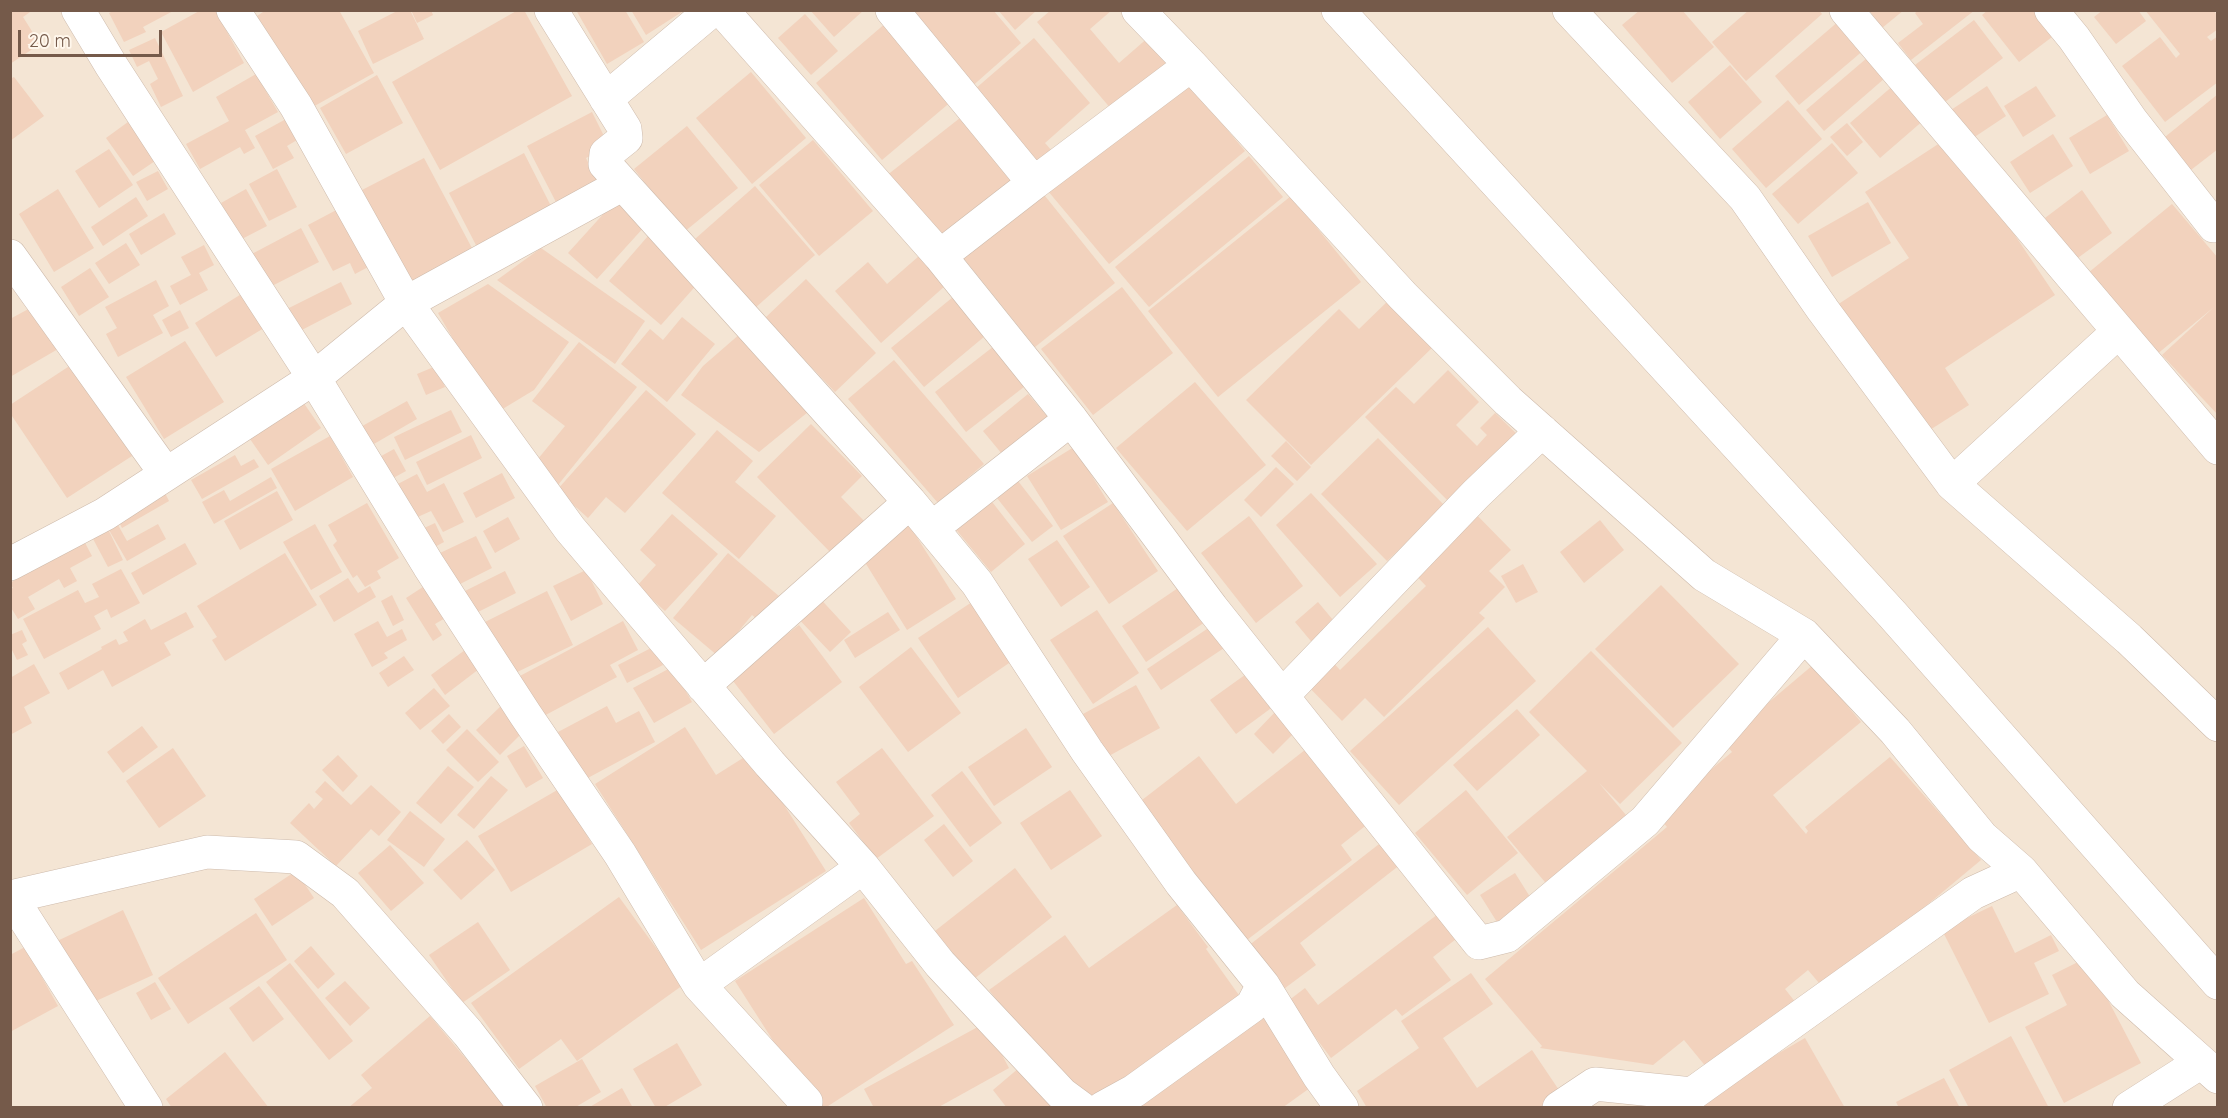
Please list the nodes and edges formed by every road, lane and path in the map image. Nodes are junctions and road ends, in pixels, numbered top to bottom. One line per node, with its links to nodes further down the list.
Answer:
1 (78, 10): 21 (street)
2 (234, 10): 19 (street)
3 (551, 10): 13 (street)
4 (712, 10): 13 (street)
5 (722, 10): 18 (street)
6 (892, 10): 14 (street)
7 (1138, 10): 12 (street)
8 (1338, 10): 37 (street)
9 (1569, 10): 26 (street)
10 (1846, 10): 20 (street)
11 (2051, 10): 16 (street)
12 (1191, 65): 14 (street); 23 (street)
13 (606, 99): 15 (street)
14 (1034, 183): 18 (street)
15 (623, 184): 19 (street); 27 (street)
16 (2217, 223)
17 (10, 256): 25 (street)
18 (940, 256): 22 (street)
19 (406, 303): 21 (street); 31 (street)
20 (2118, 332): 24 (street); 26 (street)
21 (314, 378): 25 (street); 38 (street)
22 (1071, 419): 28 (street); 32 (street)
23 (1542, 431): 30 (street); 32 (street)
24 (2217, 448)
25 (166, 474): 29 (street)
26 (1952, 484): 33 (street)
27 (910, 502): 28 (street); 31 (street)
28 (932, 528): 39 (street)
29 (10, 564)
30 (1804, 635): 32 (street); 35 (street)
31 (703, 686): 34 (street)
32 (1282, 696)
33 (2214, 714)
34 (862, 867): 38 (street); 44 (street)
35 (2021, 871): 40 (street); 47 (street)
36 (11, 897): 41 (street); 42 (street)
37 (2217, 983)
38 (699, 985): 43 (street)
39 (1263, 985): 45 (street); 46 (street)
40 (2209, 1070): 48 (street)
41 (146, 1107)
42 (526, 1107)
43 (805, 1107)
44 (1081, 1107)
45 (1103, 1107)
46 (1342, 1107)
47 (1559, 1107)
48 (2129, 1107)

